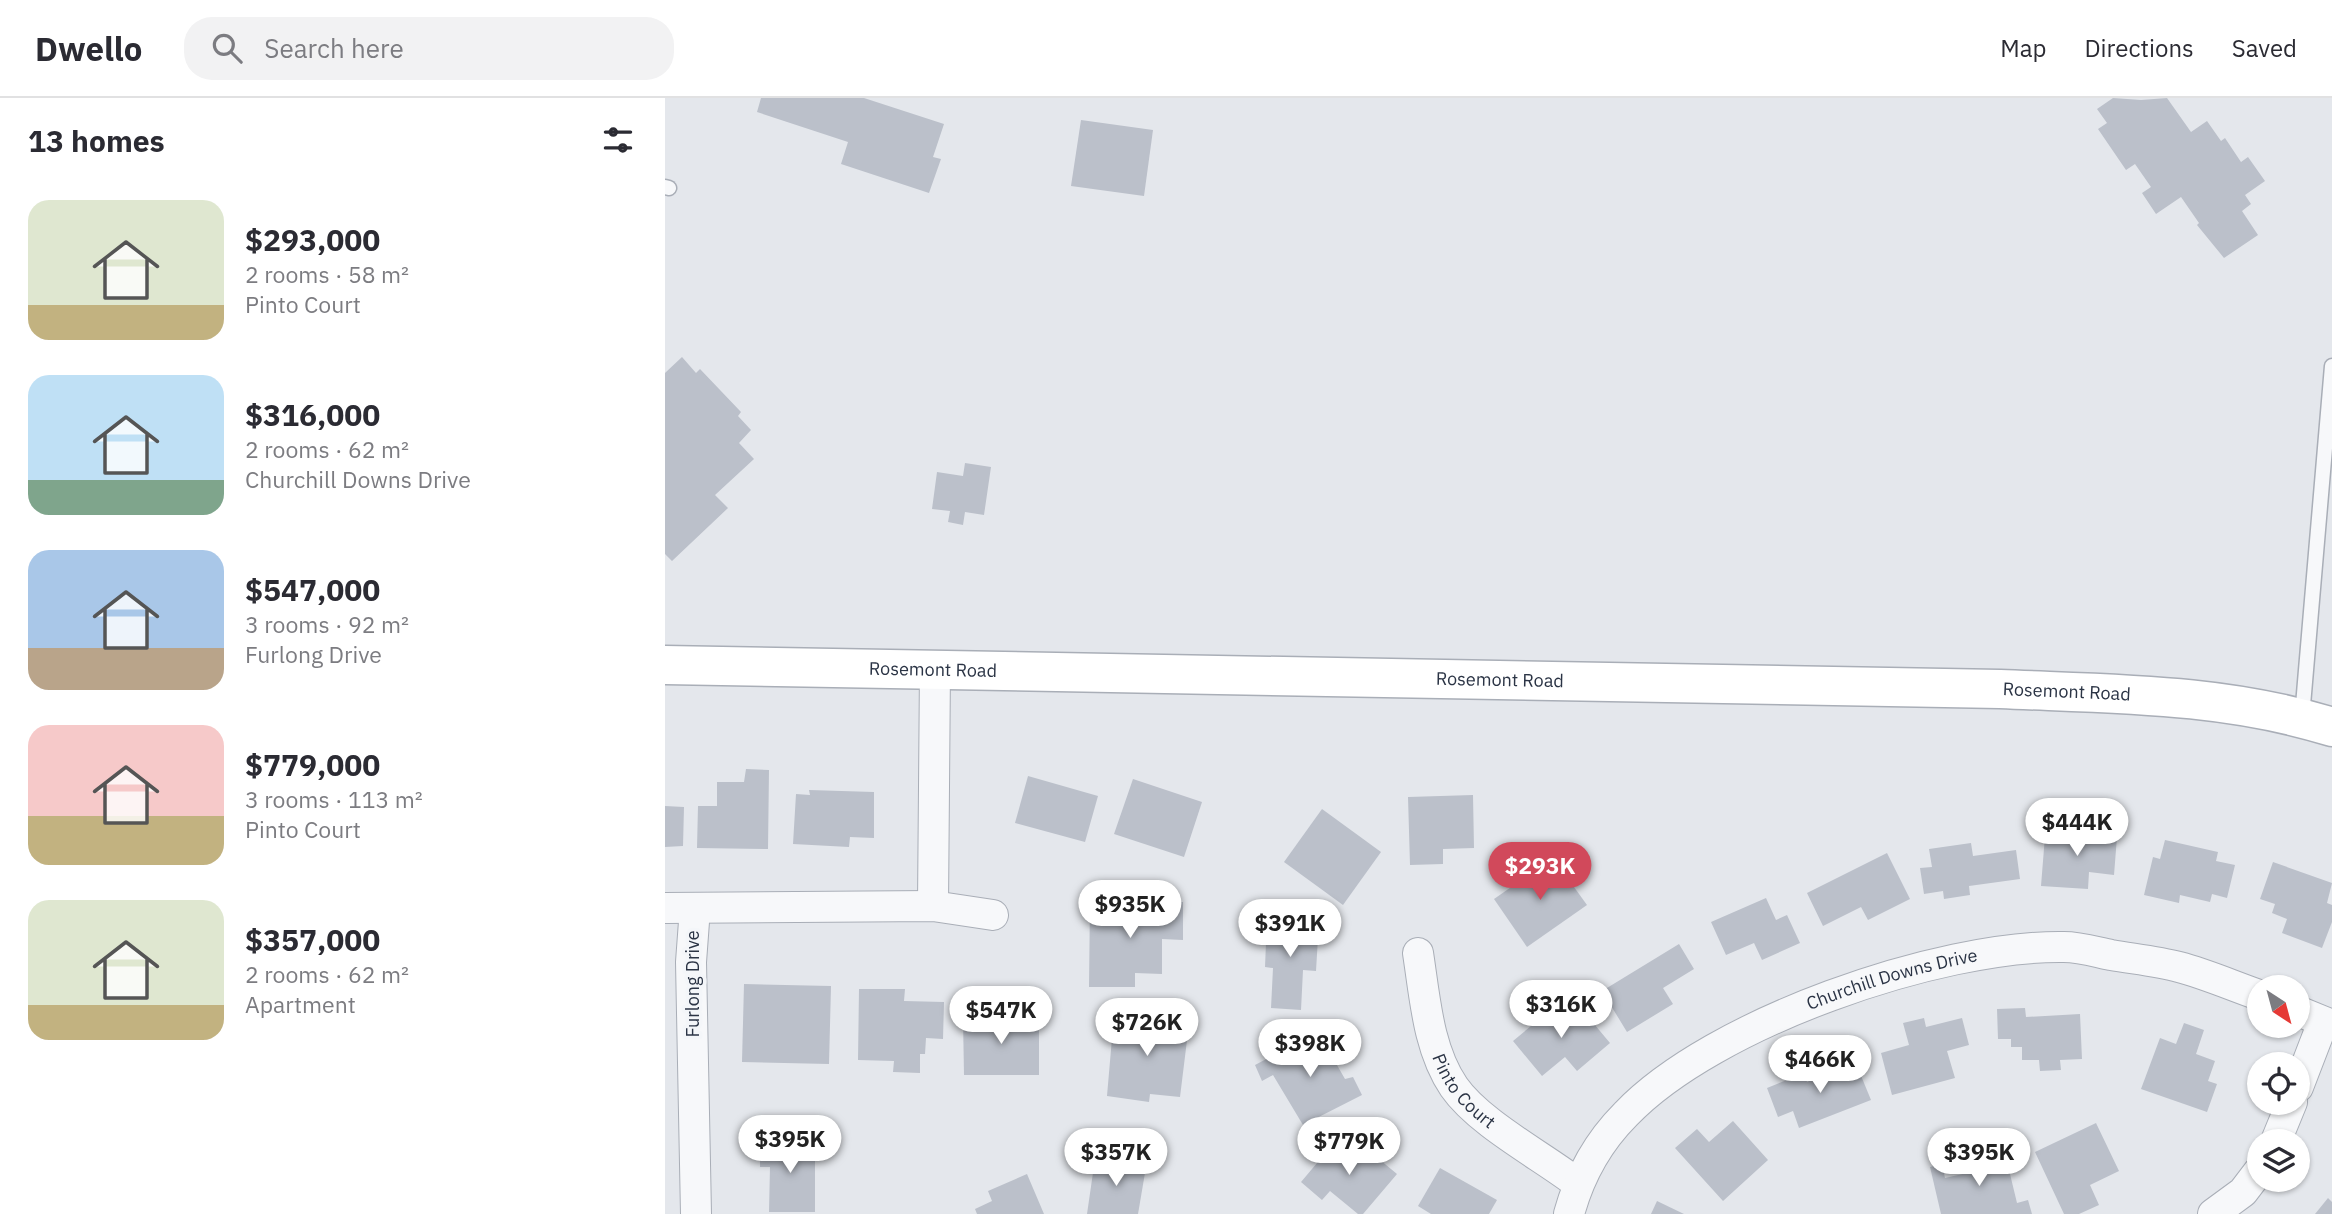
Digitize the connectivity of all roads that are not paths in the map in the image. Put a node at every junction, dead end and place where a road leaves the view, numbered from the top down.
1 (2332, 366) edge
2 (665, 664) edge
3 (935, 668) junction
4 (2317, 723) edge
5 (933, 906) junction
6 (665, 908) edge
7 (695, 908) junction
8 (993, 915) dead end
9 (1418, 953) dead end
10 (2247, 991) edge
11 (2317, 1019) edge
12 (2308, 1052) edge
13 (1577, 1184) junction
14 (2247, 1187) edge
15 (696, 1214) edge
16 (1569, 1214) edge
17 (2213, 1214) edge

1 - 4 lane
2 - 3 main road, Rosemont Road
3 - 4 main road, Rosemont Road
3 - 5 street
5 - 7 street, Furlong Drive
5 - 8 street, Furlong Drive
6 - 7 street
7 - 15 street, Furlong Drive
9 - 13 street, Pinto Court
10 - 13 street, Churchill Downs Drive
11 - 12 street
13 - 16 street, Churchill Downs Drive
14 - 17 street

